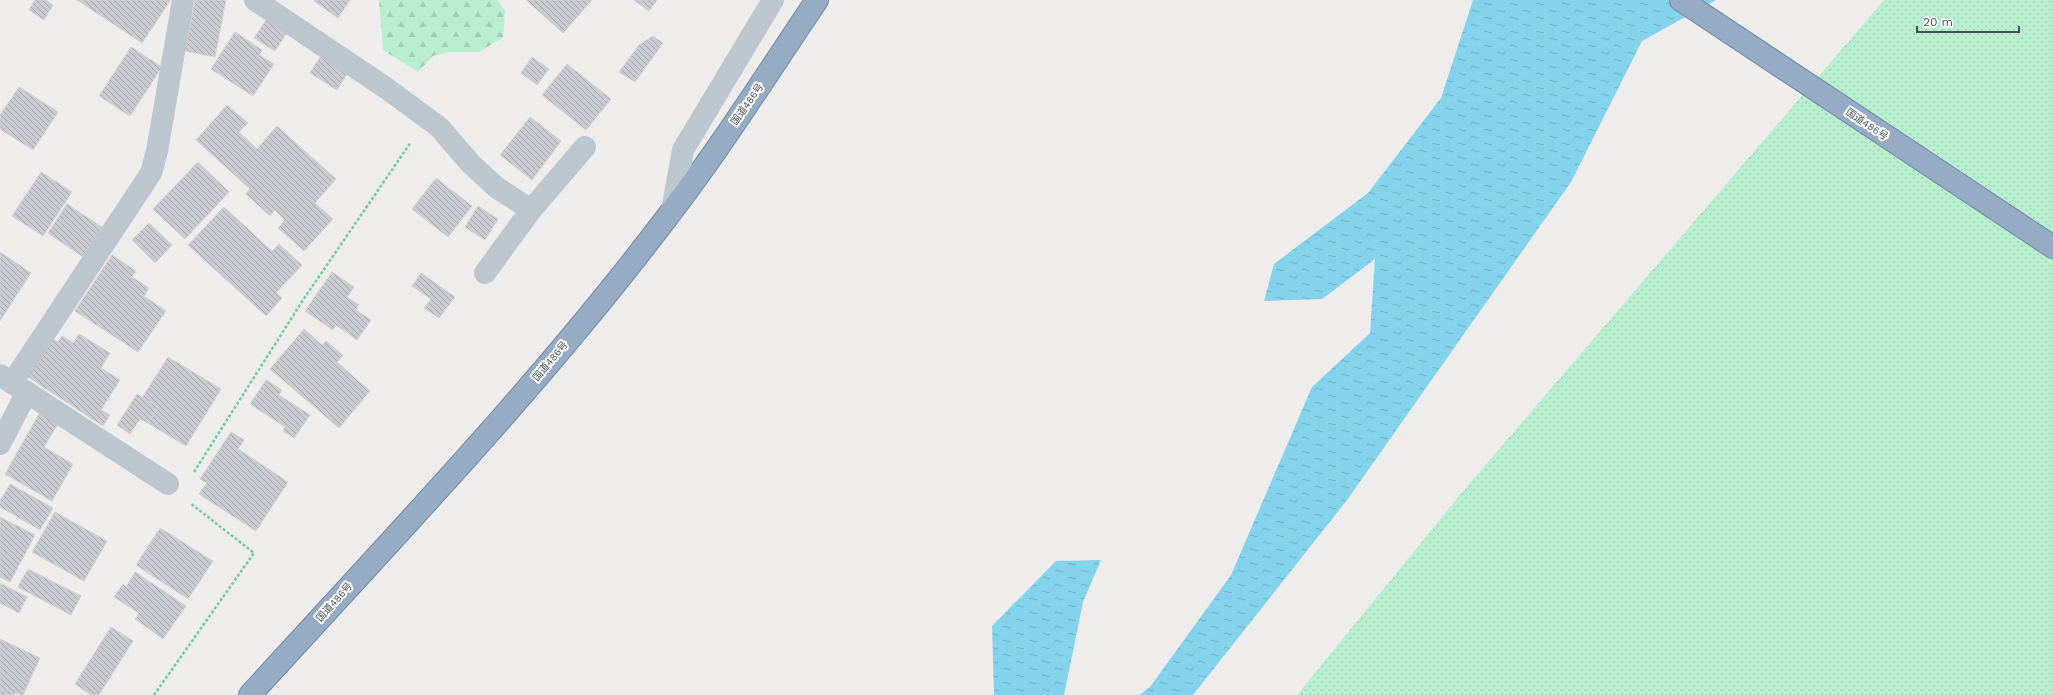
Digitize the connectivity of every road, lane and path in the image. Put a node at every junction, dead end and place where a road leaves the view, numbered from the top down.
1 (183, 0) edge
2 (256, 0) edge
3 (773, 0) edge
4 (817, 0) edge
5 (1681, 0) edge
6 (427, 118) junction
7 (584, 147) dead end
8 (531, 210) junction
9 (672, 211) junction
10 (2053, 247) edge
11 (484, 274) dead end
12 (13, 383) edge
13 (0, 444) edge
14 (174, 489) junction
15 (154, 695) edge
16 (250, 695) edge

1 - 12 street
2 - 6 street
3 - 9 street
4 - 9 highway, 国道486号
5 - 10 highway, 国道486号
6 - 8 street
6 - 14 path
7 - 8 street
8 - 11 street
9 - 16 highway, 国道486号
12 - 13 street
12 - 14 street
14 - 15 path

